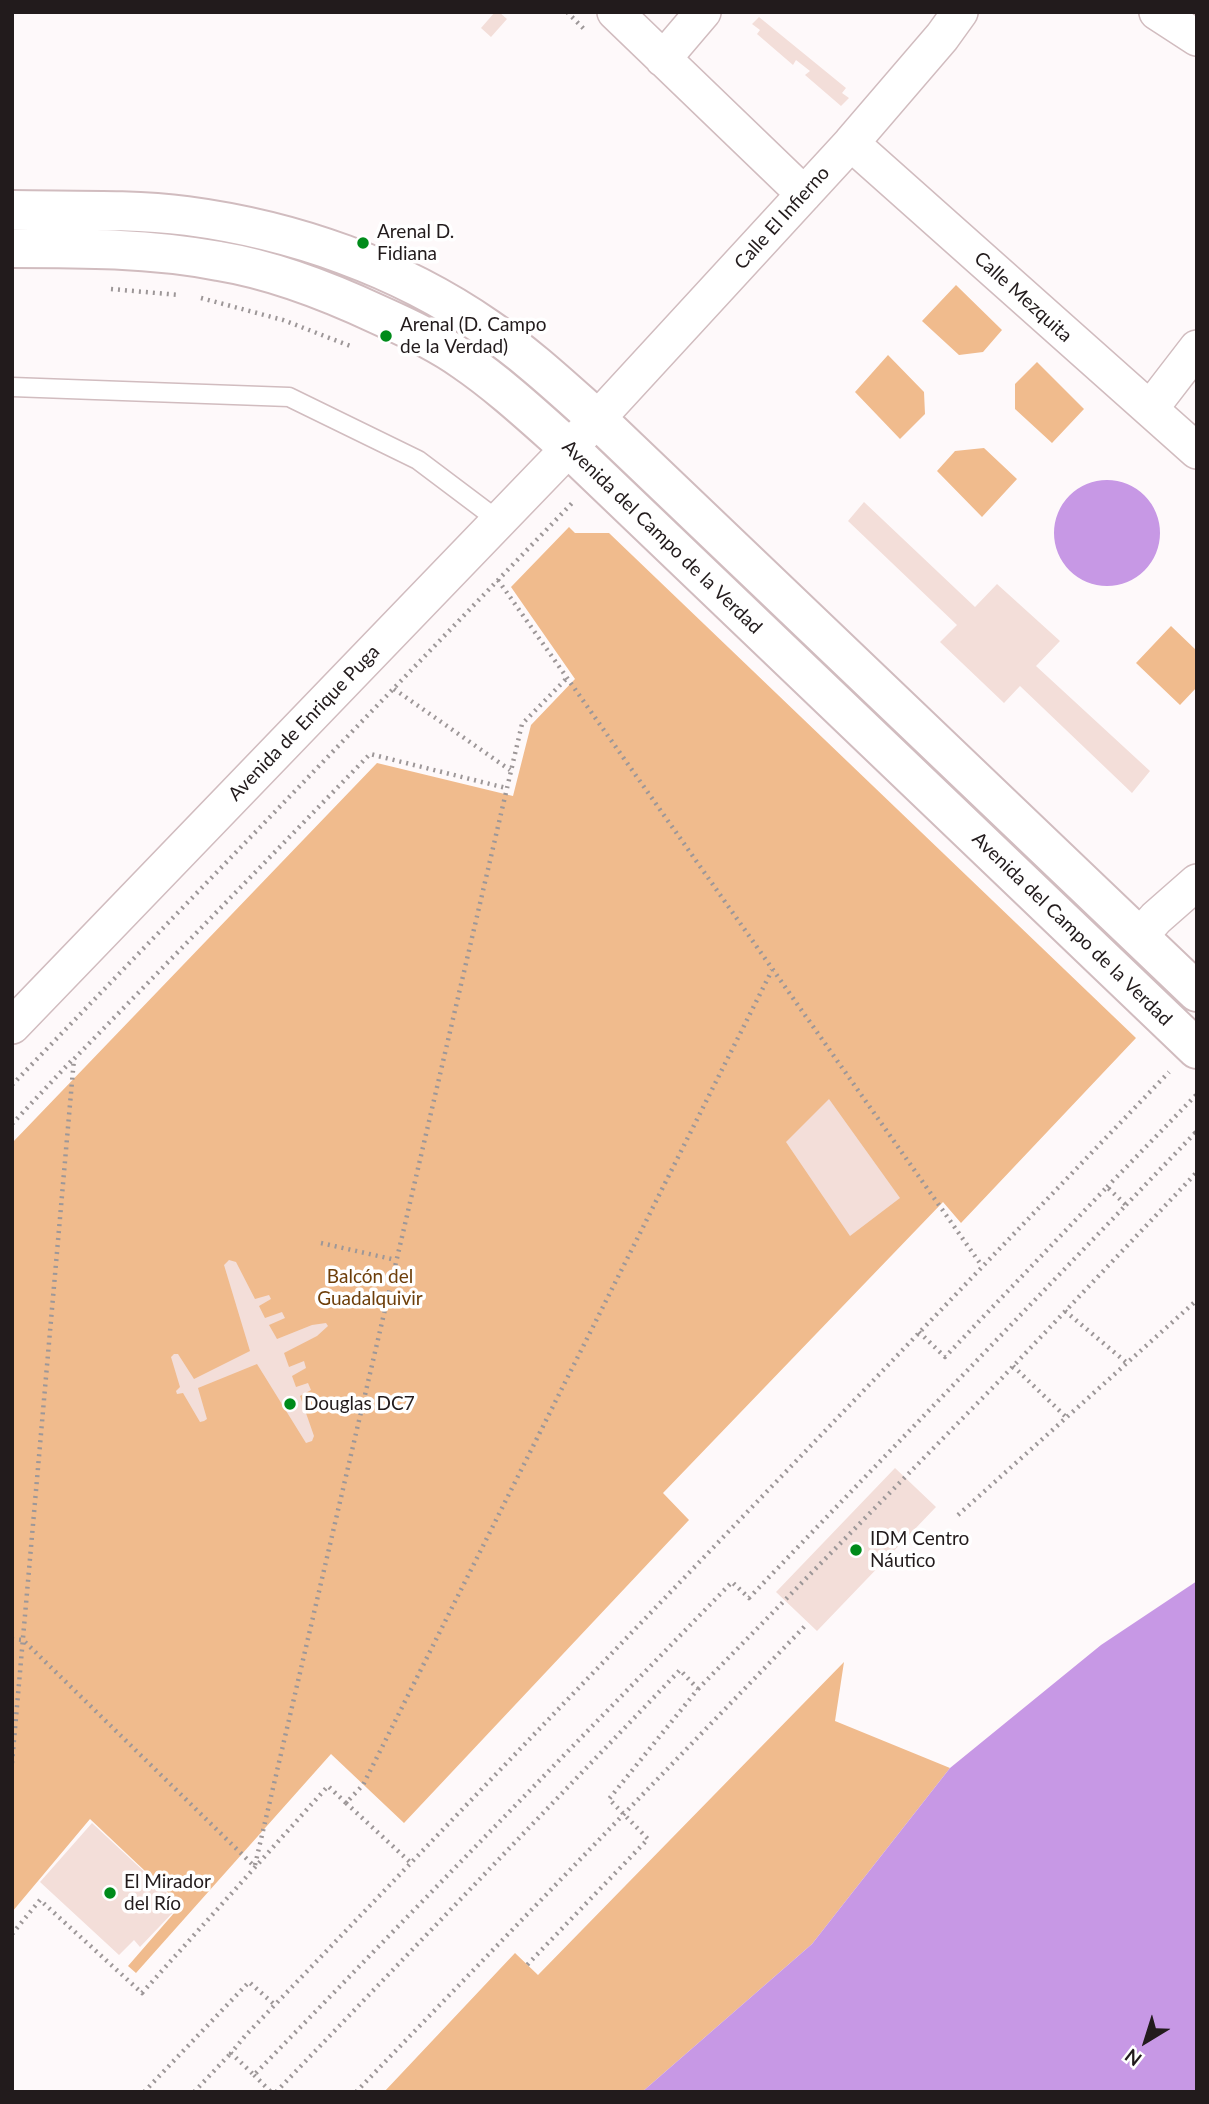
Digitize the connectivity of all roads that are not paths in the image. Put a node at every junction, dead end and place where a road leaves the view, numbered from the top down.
1 (615, 12) edge
2 (703, 12) edge
3 (960, 12) edge
4 (1157, 12) edge
5 (1197, 38) edge
6 (663, 58) junction
7 (851, 143) junction
8 (804, 194) junction
9 (12, 210) edge
10 (12, 248) edge
11 (1197, 348) edge
12 (12, 387) edge
13 (1150, 410) junction
14 (597, 419) junction
15 (1197, 451) edge
16 (558, 459) junction
17 (499, 521) junction
18 (1197, 882) edge
19 (1140, 936) junction
20 (1197, 992) edge
21 (12, 1027) edge
22 (1184, 1060) edge

1 - 6 street
2 - 6 street
3 - 7 street, Calle El Infierno
4 - 5 street
6 - 8 street
7 - 8 street, Calle El Infierno
7 - 13 street, Calle Mezquita
8 - 14 street, Calle El Infierno
9 - 14 main road, Avenida del Campo de la Verdad
10 - 16 main road, Avenida del Campo de la Verdad
11 - 13 street
12 - 17 lane
13 - 15 street, Calle Mezquita
14 - 16 street, Avenida de Enrique Puga
14 - 19 main road, Avenida del Campo de la Verdad
16 - 17 street, Avenida de Enrique Puga
16 - 22 main road, Avenida del Campo de la Verdad
17 - 21 street, Avenida de Enrique Puga
18 - 19 street
19 - 20 main road, Avenida del Campo de la Verdad

